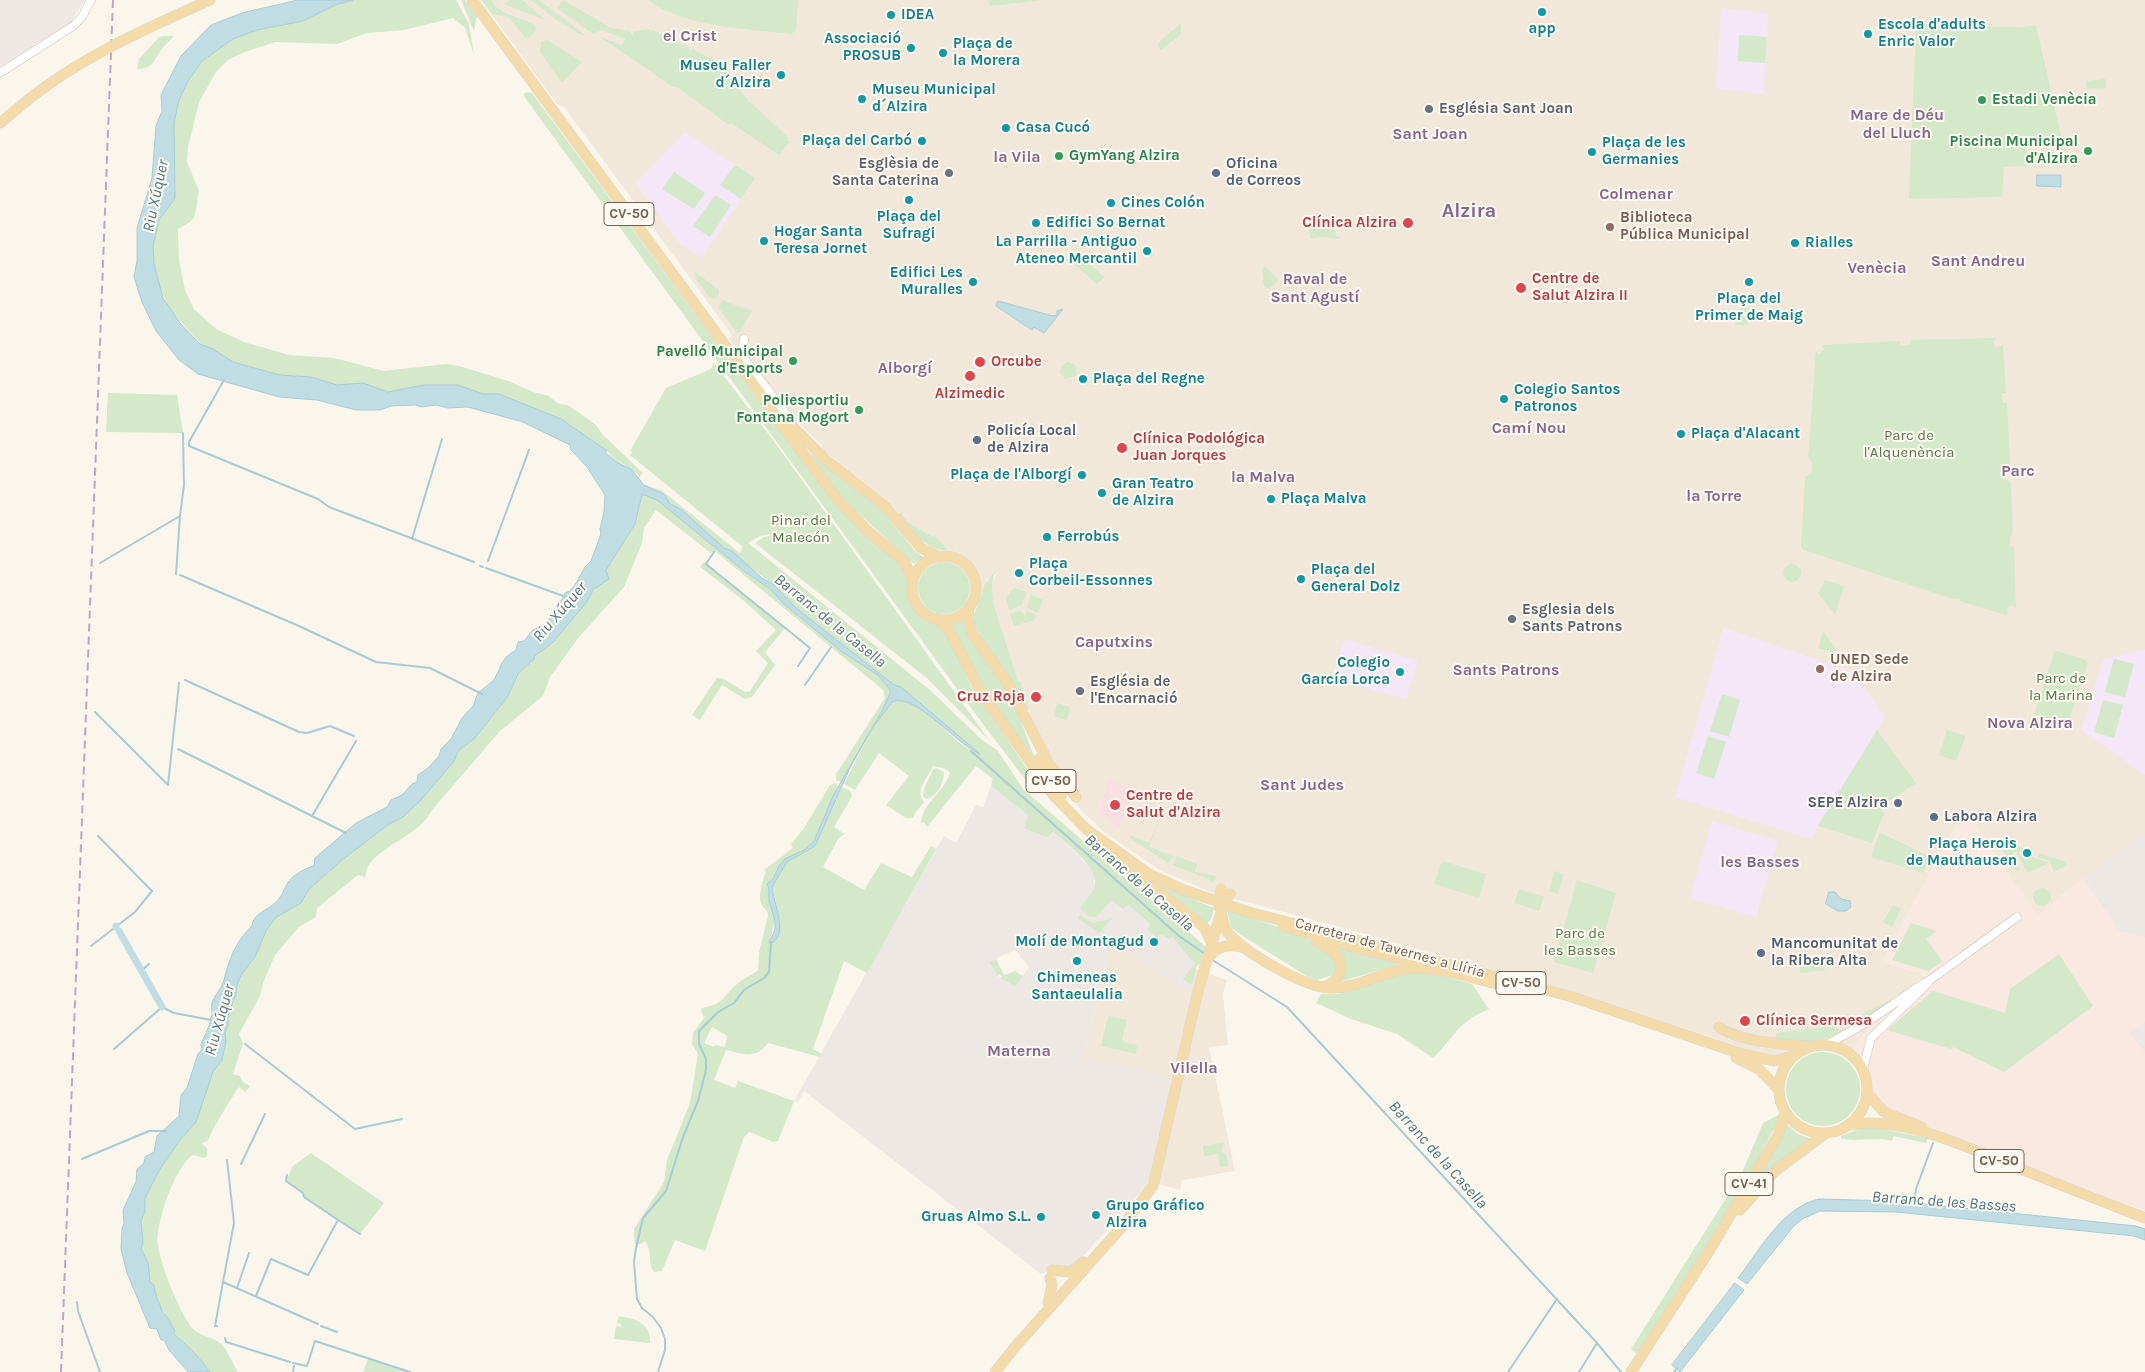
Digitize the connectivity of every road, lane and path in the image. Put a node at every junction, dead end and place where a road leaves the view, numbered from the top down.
1 (91, 0) edge
2 (210, 0) edge
3 (472, 0) edge
4 (0, 73) edge
5 (0, 123) edge
6 (744, 339) dead end
7 (763, 397) junction
8 (885, 506) junction
9 (939, 557) junction
10 (913, 581) junction
11 (969, 608) junction
12 (936, 618) junction
13 (1020, 707) junction
14 (1076, 797) dead end
15 (1086, 829) junction
16 (1102, 841) junction
17 (1245, 910) junction
18 (1221, 911) junction
19 (2017, 917) dead end
20 (1217, 925) junction
21 (1290, 928) junction
22 (1212, 950) junction
23 (1253, 952) junction
24 (1930, 980) junction
25 (1319, 987) junction
26 (1526, 990) junction
27 (1719, 1028) dead end
28 (1826, 1045) junction
29 (1811, 1046) junction
30 (1793, 1056) junction
31 (1863, 1069) junction
32 (1779, 1090) junction
33 (1868, 1094) junction
34 (1785, 1112) junction
35 (1849, 1125) junction
36 (1826, 1133) junction
37 (2145, 1211) edge
38 (1134, 1212) junction
39 (2145, 1218) edge
40 (1110, 1241) junction
41 (1708, 1253) junction
42 (1083, 1262) junction
43 (1051, 1274) junction
44 (1066, 1284) junction
45 (1048, 1303) junction
46 (1045, 1315) junction
47 (1015, 1347) junction
48 (1633, 1368) edge
49 (995, 1372) edge

1 - 4 street
2 - 5 main road, bridge
3 - 7 main road, CV-50
6 - 8 street
7 - 8 main road, CV-50
7 - 10 main road, CV-50
8 - 9 main road, CV-50
9 - 10 main road
9 - 11 main road, CV-50
10 - 12 main road, CV-50
11 - 12 main road
11 - 13 main road, CV-50
12 - 15 main road, CV-50
13 - 14 main road
13 - 16 main road, CV-50
15 - 16 main road, CV-50
15 - 22 main road
16 - 17 main road, Carretera de Tavernes a Llíria / CV-50, bridge
17 - 21 main road, Carretera de Tavernes a Llíria / CV-50
17 - 30 main road, Carretera de Tavernes a Llíria / CV-50
18 - 20 main road
18 - 20 main road
18 - 23 main road
19 - 24 street
20 - 22 main road
21 - 25 main road
21 - 26 main road, Carretera de Tavernes a Llíria / CV-50
22 - 23 main road
22 - 38 main road
23 - 25 main road
24 - 28 street
24 - 31 street
25 - 26 main road
26 - 32 main road, Carretera de Tavernes a Llíria / CV-50
27 - 29 main road
28 - 29 main road, CV-50
28 - 31 main road, CV-50
29 - 30 main road, CV-50
30 - 32 main road
31 - 33 main road
32 - 34 main road, CV-50
33 - 35 main road
33 - 37 main road, CV-50
34 - 36 main road
34 - 41 main road, CV-41
35 - 36 main road, CV-50
35 - 39 main road, CV-50
36 - 41 main road, CV-41
38 - 40 main road
38 - 42 main road
40 - 44 main road
40 - 46 main road
41 - 48 main road, CV-41
42 - 43 main road
42 - 44 main road
43 - 44 main road
43 - 45 main road
44 - 45 main road
44 - 46 main road
45 - 47 main road
46 - 47 main road
47 - 49 main road

